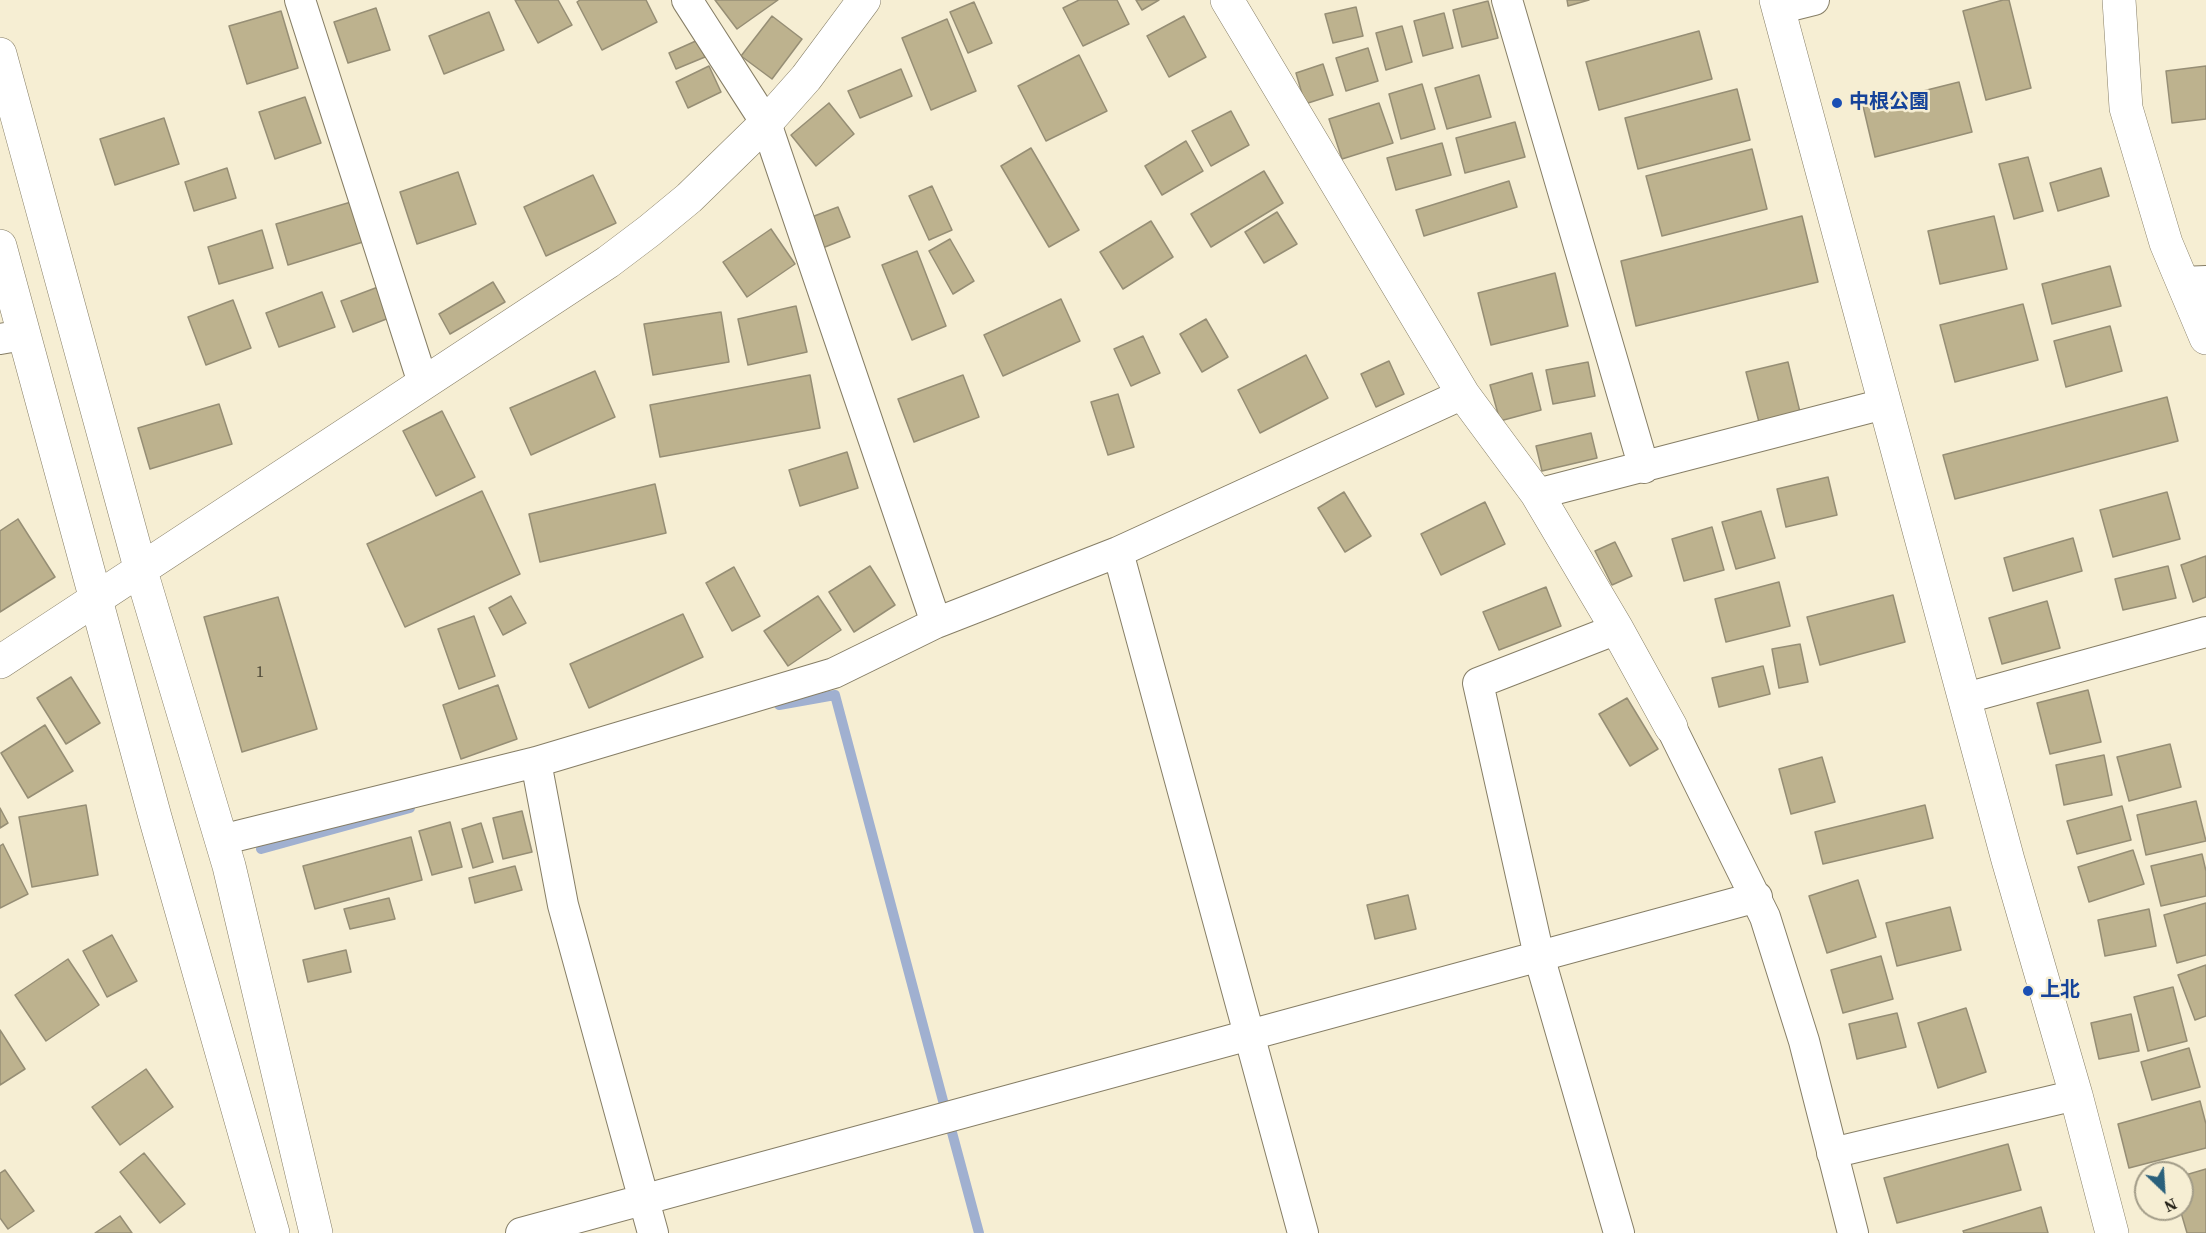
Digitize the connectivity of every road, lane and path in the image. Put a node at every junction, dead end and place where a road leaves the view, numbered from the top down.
1 (300, 0) edge
2 (687, 0) edge
3 (864, 0) edge
4 (1507, 0) edge
5 (1814, 0) edge
6 (2119, 0) edge
7 (1232, 1) edge
8 (1777, 4) edge
9 (0, 54) edge
10 (766, 123) junction
11 (0, 246) edge
12 (2194, 281) edge
13 (11, 337) edge
14 (2206, 338) edge
15 (423, 382) junction
16 (1463, 394) junction
17 (1884, 404) junction
18 (1644, 468) junction
19 (1537, 494) junction
20 (1118, 552) junction
21 (141, 571) junction
22 (98, 598) junction
23 (936, 623) junction
24 (1617, 629) junction
25 (2204, 643) edge
26 (0, 662) edge
27 (1966, 698) junction
28 (1671, 727) joint
29 (536, 762) junction
30 (221, 840) junction
31 (1758, 897) junction
32 (1539, 956) junction
33 (1250, 1035) junction
34 (2076, 1095) junction
35 (1832, 1153) junction
36 (645, 1199) junction
37 (273, 1233) edge
38 (316, 1233) edge
39 (521, 1233) edge
40 (653, 1233) edge
41 (1303, 1233) edge
42 (1619, 1233) edge
43 (1853, 1233) edge
44 (2112, 1233) edge

1 - 15 street
2 - 10 street
3 - 10 street
4 - 18 street
5 - 8 street
6 - 12 street
7 - 16 street
8 - 17 street
9 - 21 street
10 - 15 street
10 - 23 street
11 - 13 street
12 - 14 street
13 - 22 street
15 - 21 street
16 - 19 street
16 - 20 street
17 - 18 street
17 - 27 street
18 - 19 street
19 - 24 street
20 - 23 street
20 - 33 street
21 - 22 street
21 - 30 street
22 - 26 street
22 - 37 street
23 - 29 street
24 - 28 street
24 - 32 street
25 - 27 street
27 - 34 street
28 - 31 street
29 - 30 street
29 - 36 street
30 - 38 street
31 - 32 street
31 - 35 street
32 - 33 street
32 - 42 street
33 - 36 street
33 - 41 street
34 - 35 street
34 - 44 street
35 - 43 street
36 - 39 street
36 - 40 street

